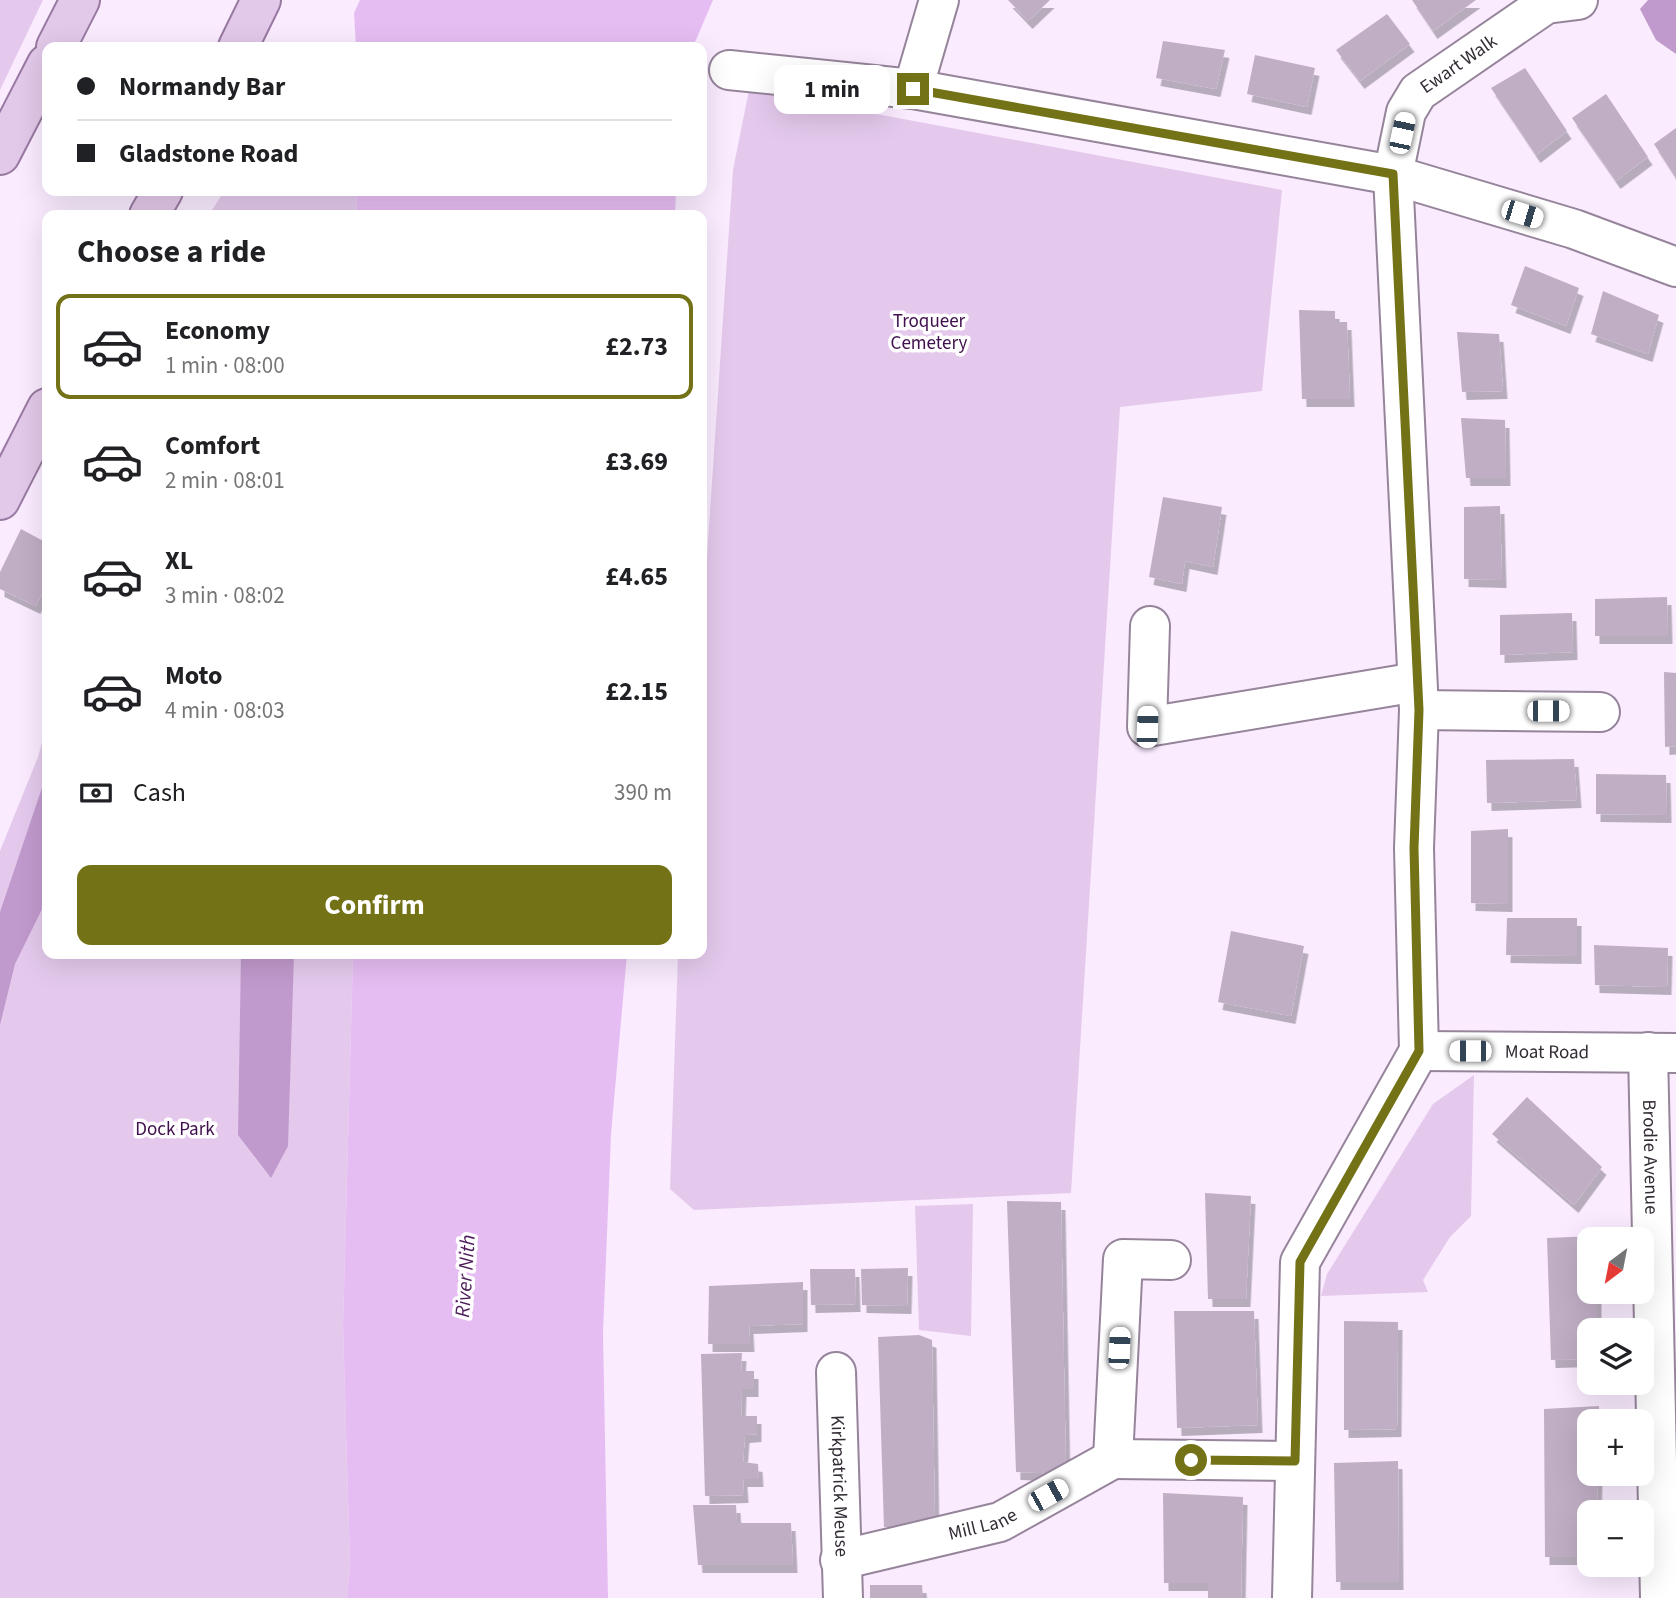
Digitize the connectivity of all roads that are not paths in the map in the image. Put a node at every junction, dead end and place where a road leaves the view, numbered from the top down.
1 (80, 0) edge
2 (261, 0) edge
3 (939, 0) edge
4 (1578, 0) edge
5 (59, 42) edge
6 (240, 42) edge
7 (729, 70) dead end
8 (42, 74) edge
9 (913, 89) junction
10 (0, 155) edge
11 (1393, 174) junction
12 (1676, 267) edge
13 (42, 418) edge
14 (0, 500) edge
15 (1150, 626) dead end
16 (1418, 696) junction
17 (1600, 712) dead end
18 (1419, 1051) junction
19 (1662, 1052) edge
20 (1171, 1260) dead end
21 (836, 1372) dead end
22 (1113, 1459) junction
23 (1295, 1461) junction
24 (840, 1560) junction
25 (843, 1598) edge
26 (1292, 1598) edge
27 (1660, 1598) edge

1 - 5 main road
2 - 6 main road
3 - 9 street
4 - 11 street, Ewart Walk
7 - 9 street
8 - 10 main road
9 - 11 street
11 - 12 street
11 - 16 street, Ewart Walk
13 - 14 main road
15 - 16 street
16 - 17 street
16 - 18 street, Ewart Walk
18 - 19 street, Moat Road
18 - 23 street
19 - 27 street, Brodie Avenue
20 - 22 street
21 - 24 street, Kirkpatrick Meuse
22 - 23 street
22 - 24 street, Mill Lane
23 - 26 street
24 - 25 street, Kirkpatrick Meuse

